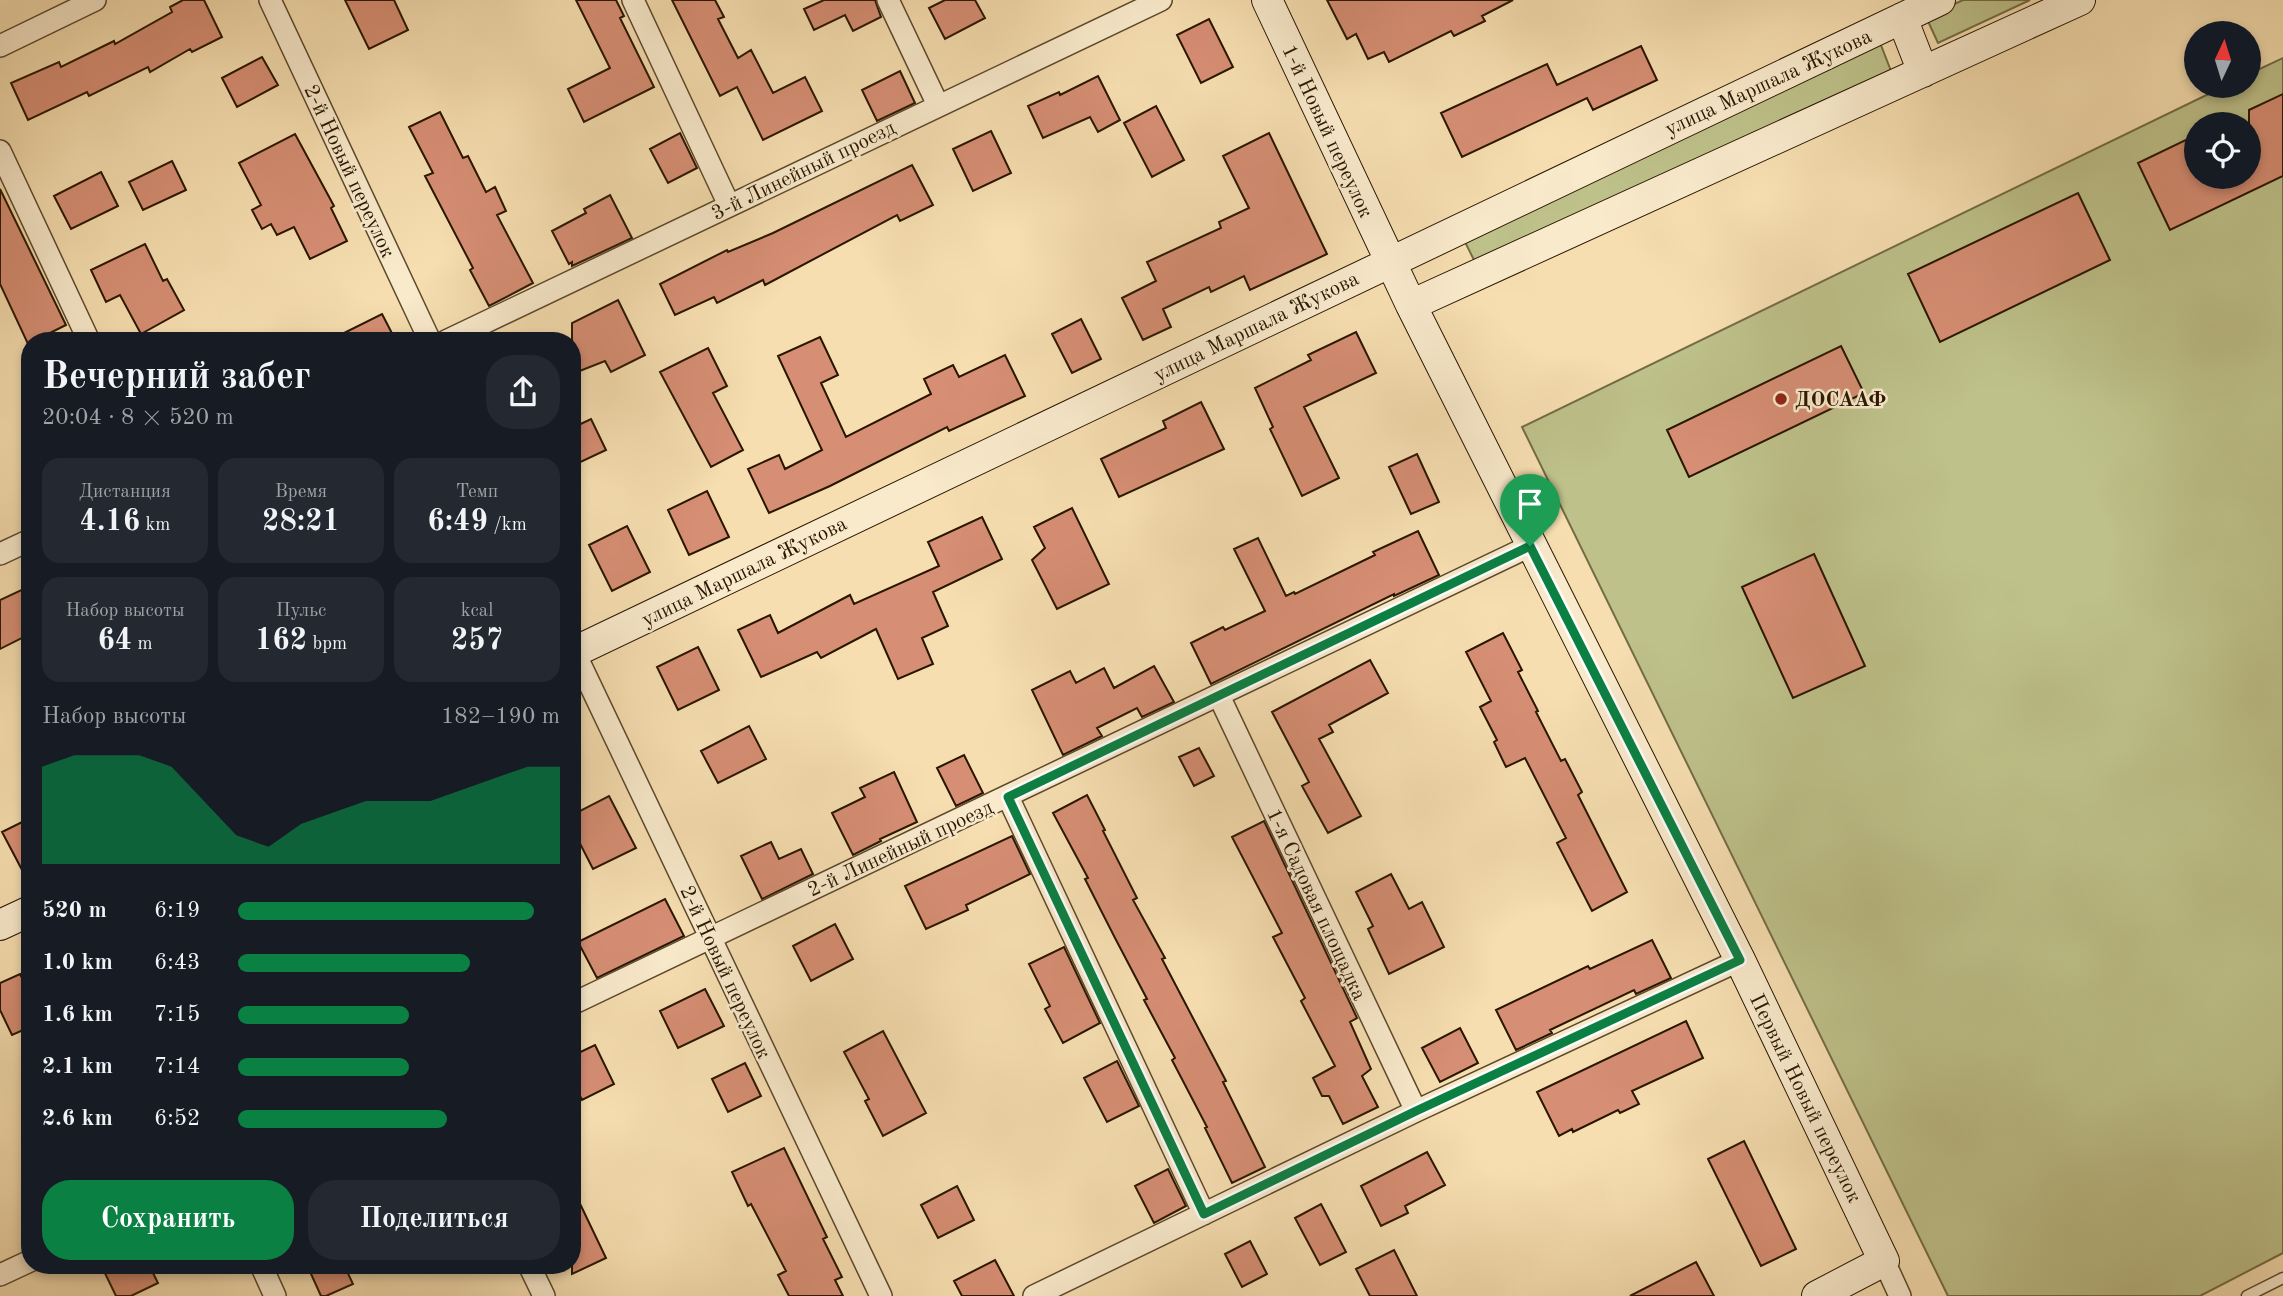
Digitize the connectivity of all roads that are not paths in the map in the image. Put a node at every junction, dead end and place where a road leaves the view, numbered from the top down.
1 (95, 0) edge
2 (270, 0) edge
3 (633, 0) edge
4 (888, 0) edge
5 (1161, 0) edge
6 (1267, 0) edge
7 (1940, 0) edge
8 (2080, 0) edge
9 (1902, 18) junction
10 (0, 46) edge
11 (1923, 72) junction
12 (938, 105) junction
13 (0, 150) edge
14 (729, 205) junction
15 (1390, 262) junction
16 (1411, 306) junction
17 (85, 332) edge
18 (426, 332) edge
19 (465, 332) edge
20 (21, 544) edge
21 (1530, 546) junction
22 (0, 554) edge
23 (581, 647) edge
24 (581, 668) edge
25 (1219, 696) junction
26 (1008, 797) junction
27 (21, 915) edge
28 (0, 925) edge
29 (710, 938) junction
30 (1740, 960) junction
31 (581, 1000) edge
32 (1416, 1111) junction
33 (1204, 1214) junction
34 (1884, 1261) junction
35 (21, 1265) edge
36 (265, 1274) edge
37 (533, 1274) edge
38 (0, 1275) edge
39 (2283, 1278) edge
40 (275, 1296) edge
41 (544, 1296) edge
42 (881, 1296) edge
43 (1034, 1296) edge
44 (1817, 1296) edge
45 (1900, 1296) edge
46 (2248, 1296) edge

1 - 10 street
2 - 18 street, 2-й Новый переулок
3 - 14 street
4 - 12 street
5 - 12 street, 3-й Линейный проезд
6 - 15 main road, 1-й Новый переулок
7 - 9 main road, улица Маршала Жукова
8 - 11 main road
9 - 11 main road
9 - 15 main road, улица Маршала Жукова
11 - 16 main road
12 - 14 street, 3-й Линейный проезд
13 - 17 street
14 - 19 street, 3-й Линейный проезд
15 - 16 main road, Первый Новый переулок
15 - 23 main road, улица Маршала Жукова
16 - 21 main road, Первый Новый переулок
20 - 22 street
21 - 25 street, 2-й Линейный проезд
21 - 30 main road, Первый Новый переулок
24 - 29 street, 2-й Новый переулок
25 - 26 street, 2-й Линейный проезд
25 - 32 street, 1-я Садовая площадка
26 - 29 street, 2-й Линейный проезд
26 - 33 street
27 - 28 main road
29 - 31 street, 2-й Линейный проезд
29 - 42 street, 2-й Новый переулок
30 - 32 street
30 - 34 main road, Первый Новый переулок
32 - 33 street
33 - 43 street
34 - 44 main road
34 - 45 street, Первый Новый переулок
35 - 38 street
36 - 40 street
37 - 41 street
39 - 46 lane

